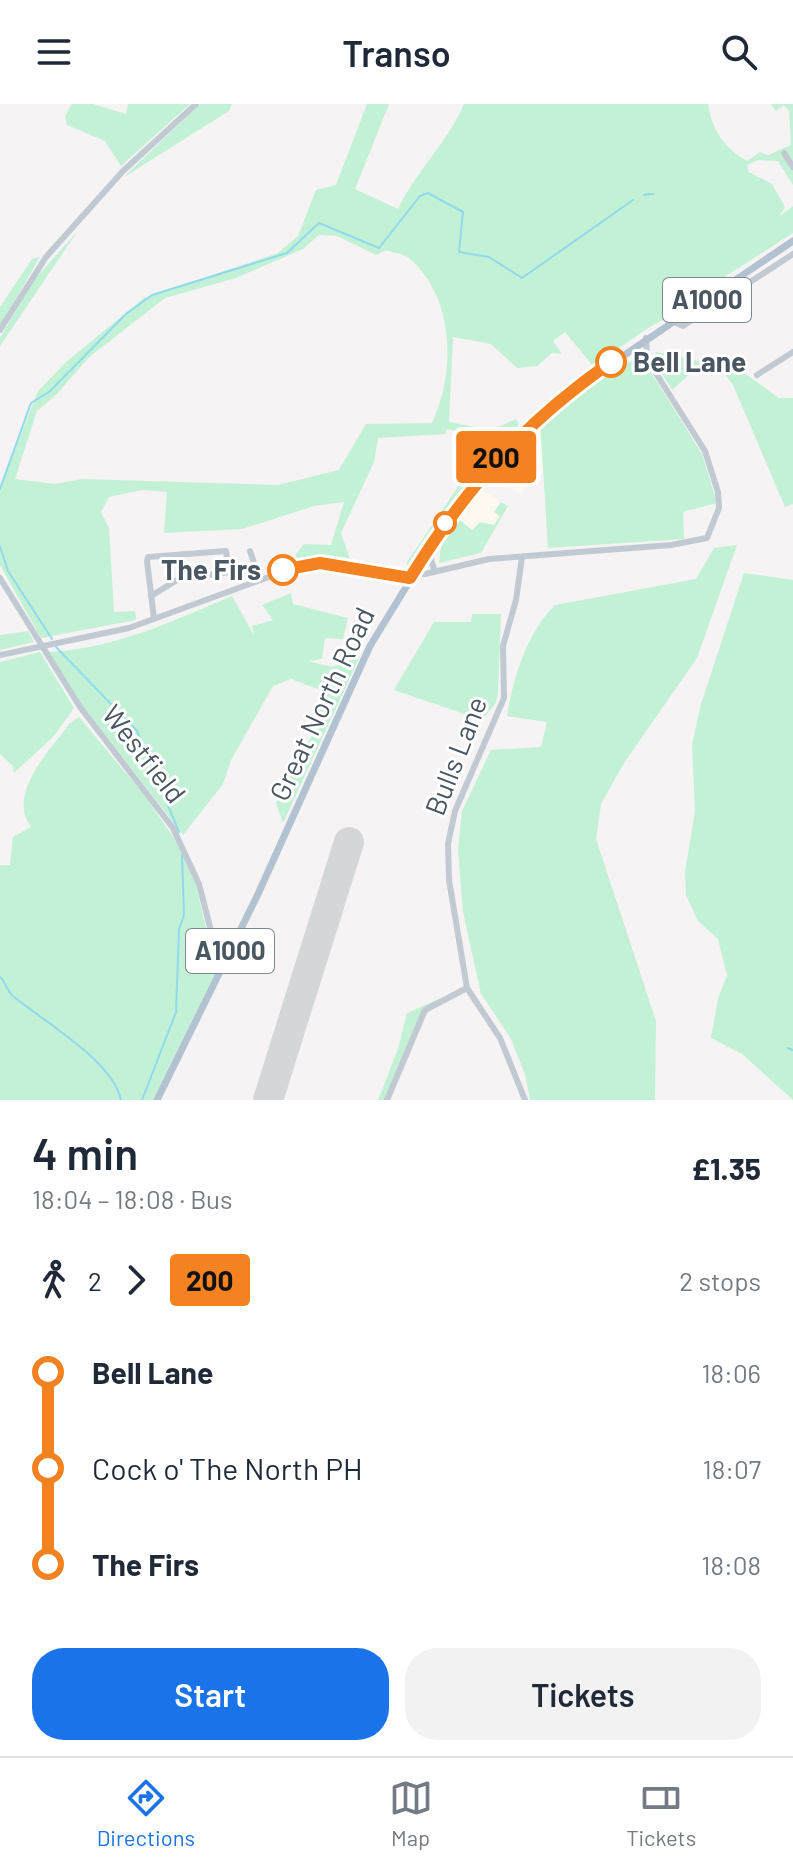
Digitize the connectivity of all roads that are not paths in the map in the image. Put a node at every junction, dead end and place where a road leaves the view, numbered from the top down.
1 (196, 104) edge
2 (784, 153) dead end
3 (793, 167) edge
4 (793, 241) edge
5 (793, 254) edge
6 (672, 321) junction
7 (0, 330) edge
8 (646, 338) junction
9 (628, 350) junction
10 (647, 351) junction
11 (793, 352) edge
12 (757, 375) dead end
13 (434, 540) junction
14 (250, 551) dead end
15 (522, 557) junction
16 (435, 572) junction
17 (412, 575) junction
18 (0, 578) edge
19 (259, 578) junction
20 (151, 596) junction
21 (154, 619) junction
22 (40, 645) junction
23 (0, 655) edge
24 (221, 970) junction
25 (467, 988) junction
26 (157, 1100) edge
27 (387, 1100) edge
28 (525, 1100) edge

1 - 7 street
2 - 3 street
4 - 6 main road, Great North Road / A1000
5 - 6 street
6 - 8 main road, Great North Road / A1000
8 - 9 main road, Great North Road / A1000
8 - 10 street
9 - 10 street
9 - 13 main road, Great North Road / A1000
10 - 15 street
11 - 12 street
13 - 16 street
13 - 17 main road, Great North Road / A1000
14 - 19 street
15 - 16 street
15 - 25 street, Bulls Lane
16 - 17 street
17 - 19 street
17 - 24 main road, Great North Road / A1000
18 - 22 street, Westfield
19 - 21 street
20 - 20 street
20 - 21 street
21 - 22 street
22 - 23 street
22 - 24 street, Westfield
24 - 26 main road, Great North Road / A1000
25 - 27 street
25 - 28 street, Bulls Lane

